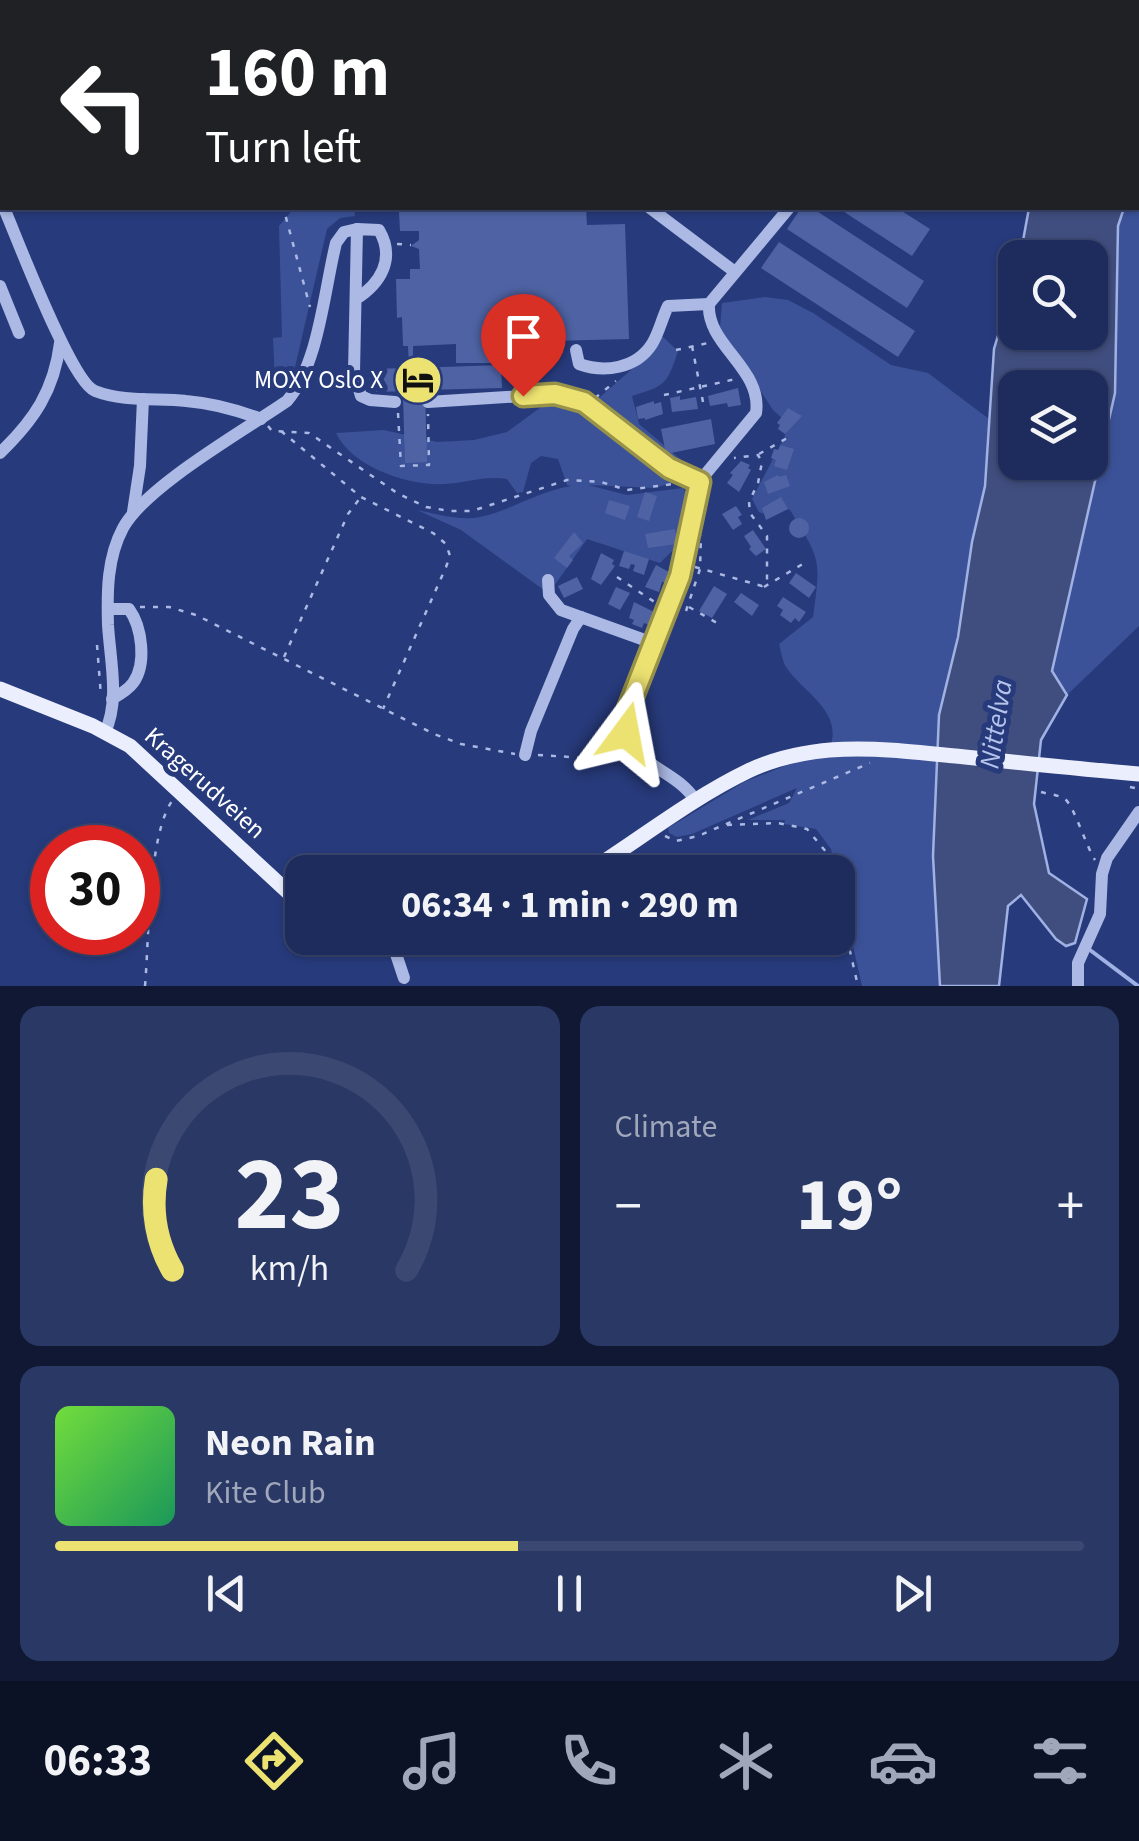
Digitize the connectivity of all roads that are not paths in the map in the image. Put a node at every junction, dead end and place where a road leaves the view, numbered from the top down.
1 (5, 210) edge
2 (653, 210) edge
3 (781, 210) edge
4 (356, 229) junction
5 (736, 272) junction
6 (0, 286) edge
7 (356, 300) junction
8 (709, 304) junction
9 (19, 333) dead end
10 (60, 341) junction
11 (576, 350) dead end
12 (143, 399) junction
13 (395, 402) road end
14 (428, 402) road end
15 (261, 419) junction
16 (0, 453) edge
17 (140, 466) junction
18 (699, 485) junction
19 (160, 487) junction
20 (133, 512) junction
21 (548, 580) dead end
22 (108, 608) junction
23 (581, 616) junction
24 (653, 643) junction
25 (2, 692) edge
26 (112, 699) junction
27 (105, 732) junction
28 (525, 755) road end
29 (1139, 774) edge
30 (696, 801) junction
31 (1139, 812) edge
32 (614, 855) edge
33 (285, 889) edge
34 (396, 955) edge
35 (404, 978) dead end
36 (1078, 986) edge

1 - 10 street
2 - 5 street
3 - 5 street
4 - 7 street
4 - 7 street
4 - 15 street
5 - 8 street
6 - 9 street
7 - 13 street
8 - 11 street
8 - 18 street
10 - 12 street
10 - 16 street
12 - 15 street
12 - 17 street
14 - 18 street
15 - 19 street
17 - 19 street
17 - 20 street
18 - 24 street
19 - 20 street
20 - 22 street
21 - 23 street
22 - 26 street
22 - 26 street
23 - 24 street
23 - 28 street
24 - 30 street
25 - 27 main road, Kragerudveien
26 - 27 street
27 - 33 main road, Kragerudveien
29 - 30 main road
30 - 32 main road
31 - 36 street
34 - 35 street

